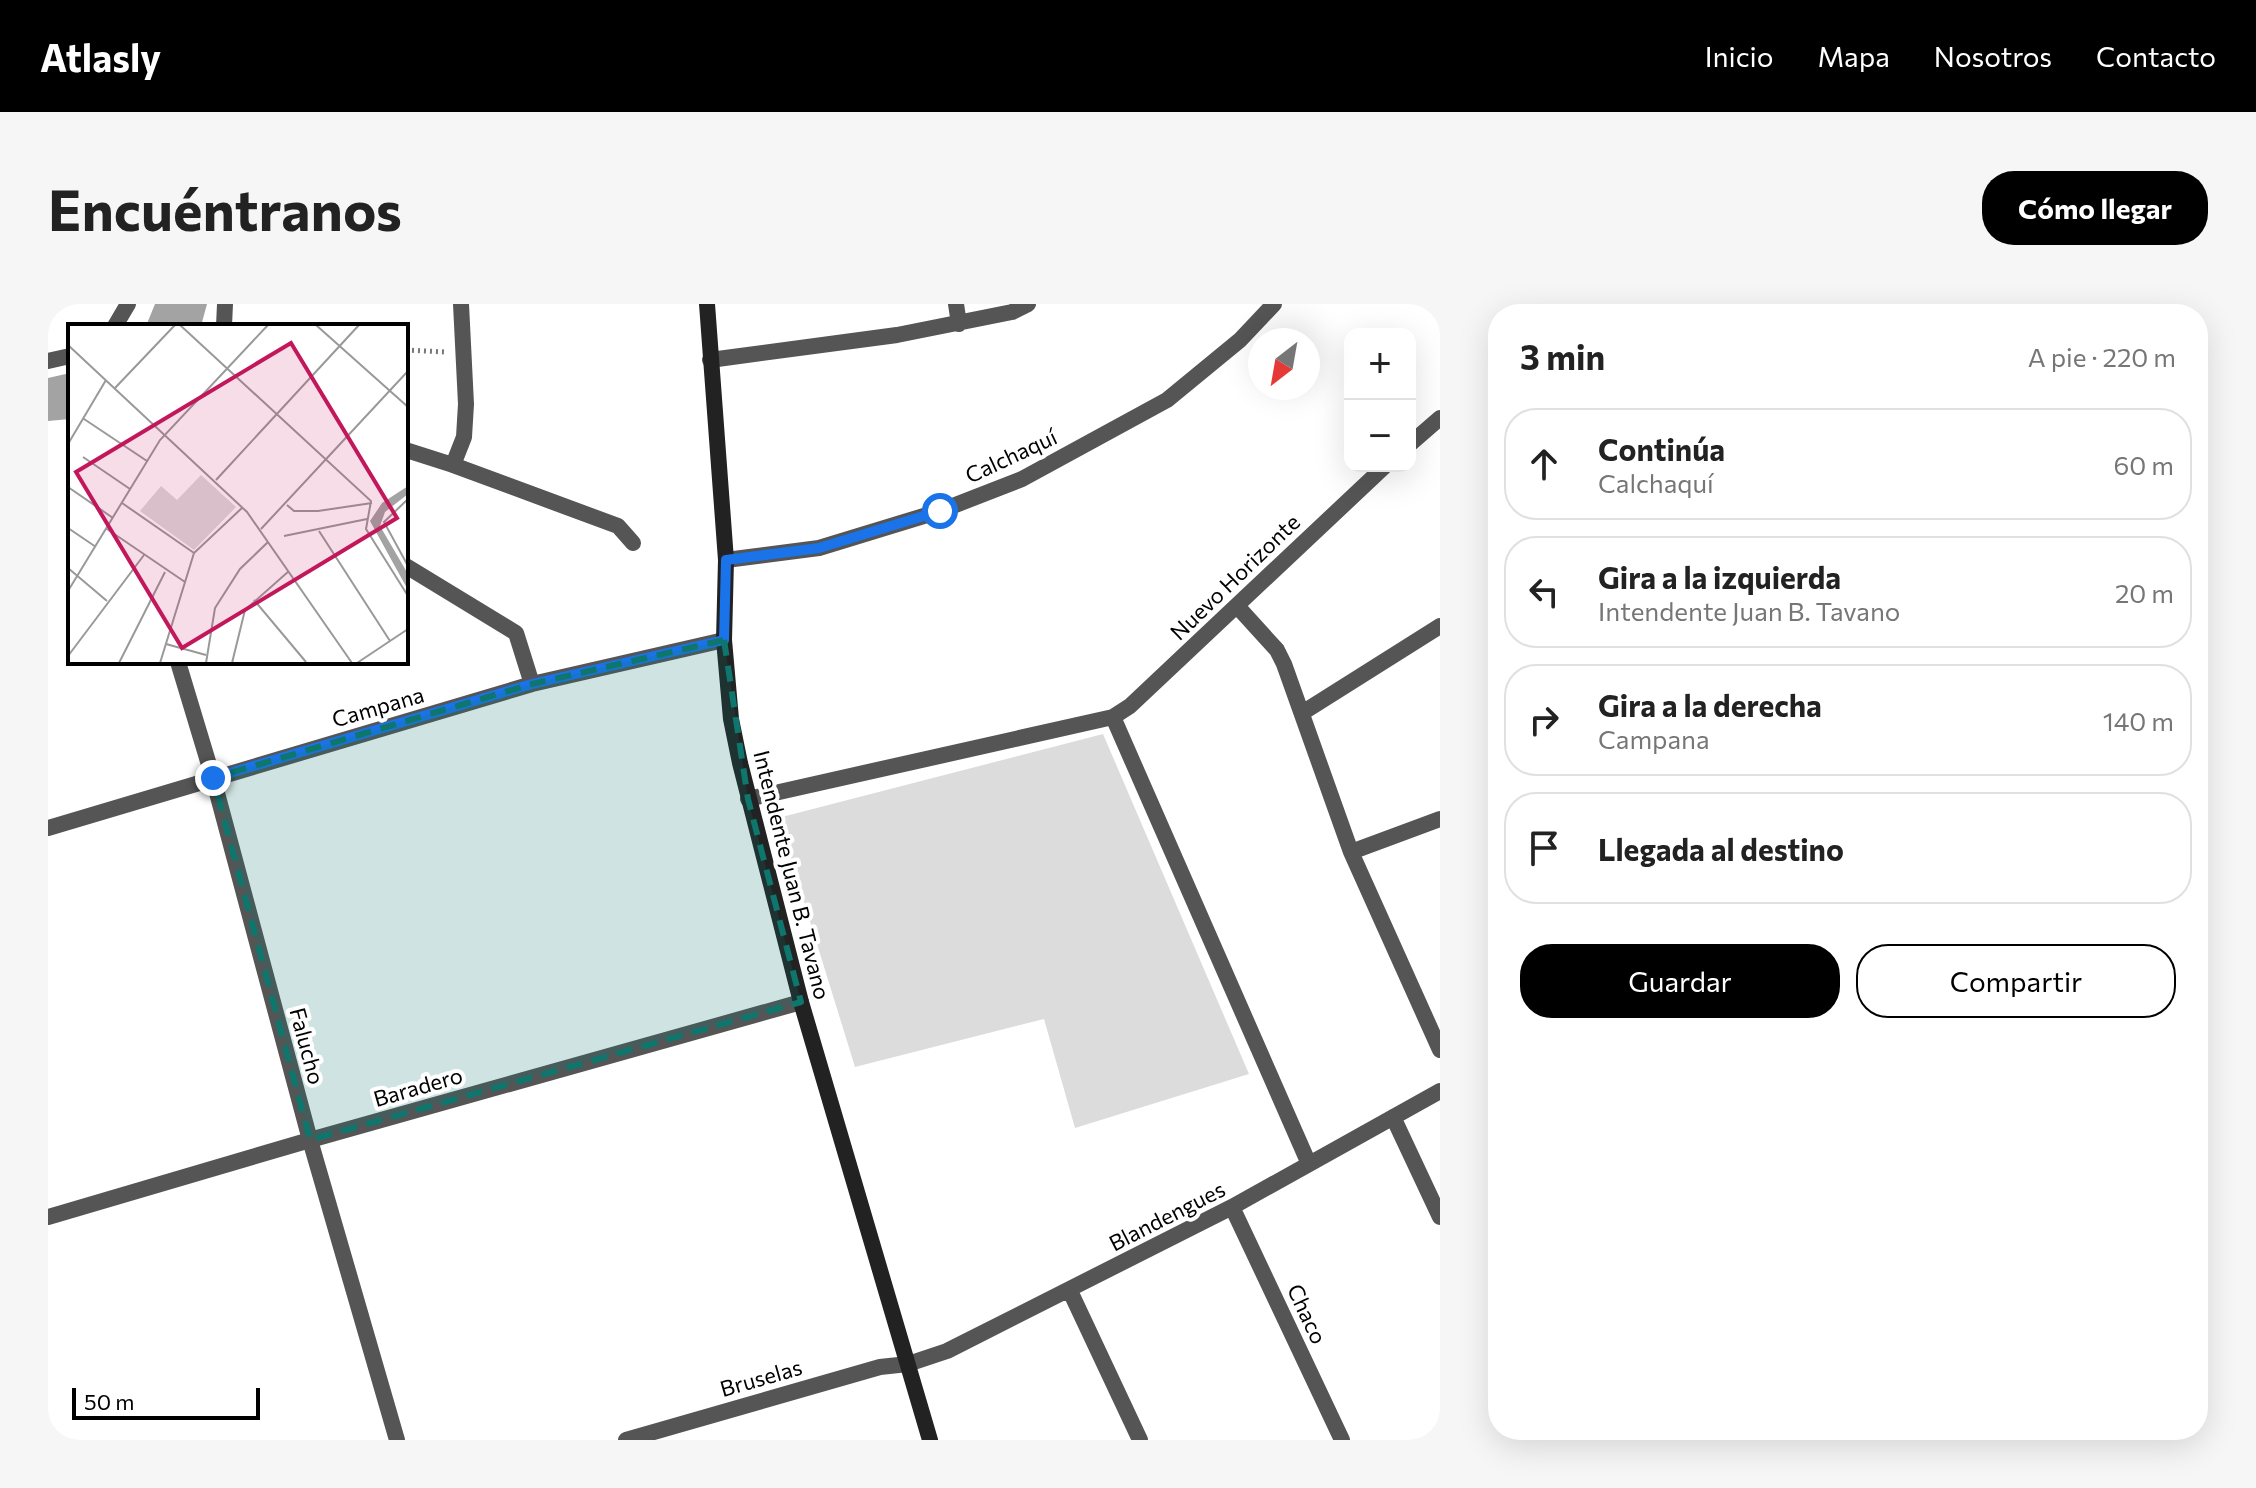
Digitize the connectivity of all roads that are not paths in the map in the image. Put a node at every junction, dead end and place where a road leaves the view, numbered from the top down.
1 (128, 304) edge
2 (225, 304) edge
3 (461, 304) edge
4 (707, 304) edge
5 (956, 304) edge
6 (1028, 304) edge
7 (1274, 304) edge
8 (116, 324) edge
9 (224, 324) edge
10 (959, 324) junction
11 (68, 356) edge
12 (710, 360) junction
13 (48, 361) edge
14 (1440, 418) edge
15 (1416, 439) edge
16 (408, 451) edge
17 (453, 465) junction
18 (1379, 472) edge
19 (633, 543) dead end
20 (726, 560) junction
21 (408, 567) edge
22 (1237, 606) junction
23 (1440, 626) edge
24 (724, 640) junction
25 (179, 664) edge
26 (532, 684) junction
27 (1302, 713) junction
28 (1113, 717) junction
29 (213, 778) junction
30 (748, 799) junction
31 (1440, 819) edge
32 (48, 828) edge
33 (1351, 852) junction
34 (801, 1002) junction
35 (1440, 1050) edge
36 (1440, 1091) edge
37 (1393, 1117) junction
38 (310, 1140) junction
39 (1309, 1164) junction
40 (1232, 1207) junction
41 (48, 1217) edge
42 (1440, 1217) edge
43 (1070, 1291) junction
44 (908, 1364) junction
45 (397, 1440) edge
46 (626, 1440) edge
47 (930, 1440) edge
48 (1140, 1440) edge
49 (1342, 1440) edge

1 - 8 street
2 - 9 street
3 - 17 street
4 - 12 street, Intendente Juan B. Tavano
5 - 10 street
6 - 10 street
7 - 20 street, Calchaquí
10 - 12 street
11 - 13 street
12 - 20 street, Intendente Juan B. Tavano
14 - 15 street
16 - 17 street
17 - 19 street
18 - 22 street, Nuevo Horizonte
20 - 24 street, Intendente Juan B. Tavano
21 - 26 street
22 - 27 street
22 - 28 street, Nuevo Horizonte
23 - 27 street
24 - 26 street, Campana
24 - 30 street, Intendente Juan B. Tavano
25 - 29 street, Falucho
26 - 29 street, Campana
27 - 33 street
28 - 30 street
28 - 39 street
29 - 32 street, Campana
29 - 38 street, Falucho
30 - 34 street, Intendente Juan B. Tavano
31 - 33 street
33 - 35 street
34 - 38 street, Baradero
34 - 44 street, Intendente Juan B. Tavano
36 - 37 street, Blandengues
37 - 39 street, Blandengues
37 - 42 street
38 - 41 street, Baradero
38 - 45 street, Falucho
39 - 40 street, Blandengues
40 - 43 street, Blandengues
40 - 49 street, Chaco
43 - 44 street, Blandengues
43 - 48 street
44 - 46 street, Bruselas
44 - 47 street, Intendente Juan B. Tavano

